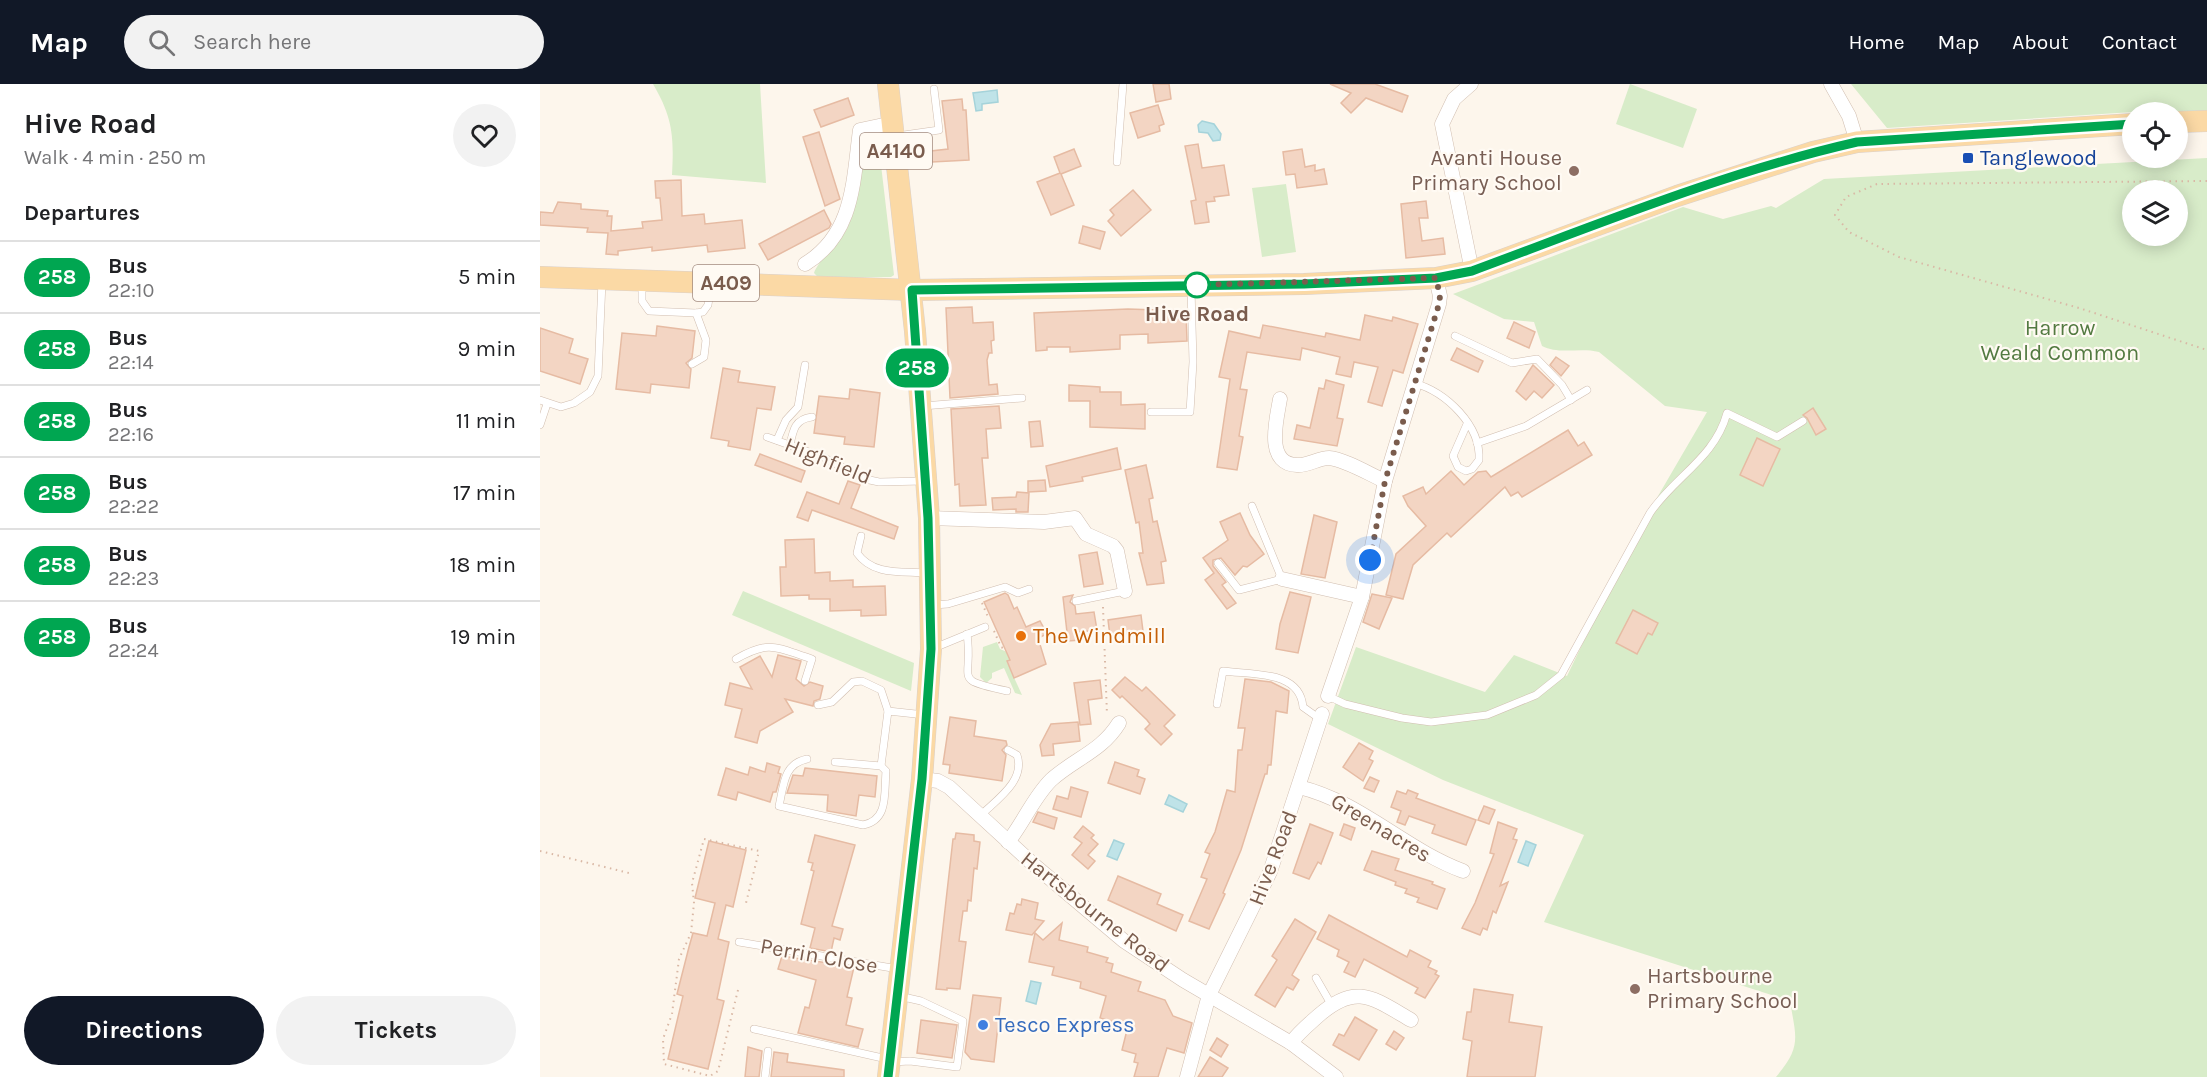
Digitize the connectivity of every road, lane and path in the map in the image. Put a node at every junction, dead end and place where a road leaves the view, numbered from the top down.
1 (888, 84) edge
2 (1123, 84) edge
3 (1471, 84) edge
4 (1831, 84) edge
5 (934, 89) dead end
6 (2207, 121) edge
7 (2188, 122) edge
8 (2122, 125) edge
9 (894, 130) junction
10 (1857, 142) junction
11 (1117, 162) dead end
12 (2207, 181) edge
13 (805, 264) dead end
14 (1472, 271) junction
15 (540, 277) edge
16 (602, 278) junction
17 (1436, 278) junction
18 (642, 279) junction
19 (711, 282) junction
20 (1190, 285) junction
21 (912, 290) junction
22 (696, 313) junction
23 (1455, 336) dead end
24 (2207, 350) edge
25 (692, 364) dead end
26 (805, 365) dead end
27 (1414, 383) junction
28 (1587, 390) dead end
29 (1023, 398) dead end
30 (1280, 399) dead end
31 (540, 400) edge
32 (1570, 400) junction
33 (547, 404) junction
34 (920, 406) junction
35 (1151, 412) dead end
36 (812, 417) dead end
37 (1803, 421) dead end
38 (1467, 424) junction
39 (540, 425) edge
40 (767, 437) dead end
41 (777, 440) junction
42 (1477, 443) junction
43 (790, 445) junction
44 (926, 481) junction
45 (1385, 481) junction
46 (1252, 506) dead end
47 (928, 518) junction
48 (861, 536) dead end
49 (1218, 563) dead end
50 (930, 573) junction
51 (1282, 579) junction
52 (1029, 589) dead end
53 (1125, 591) joint
54 (1103, 595) junction
55 (1362, 597) junction
56 (1076, 601) dead end
57 (931, 605) junction
58 (985, 627) dead end
59 (967, 634) junction
60 (931, 649) junction
61 (736, 659) dead end
62 (805, 681) dead end
63 (1007, 691) dead end
64 (1328, 696) joint
65 (1217, 704) dead end
66 (818, 705) dead end
67 (888, 711) junction
68 (927, 716) junction
69 (1321, 716) joint
70 (1116, 728) joint
71 (1008, 750) dead end
72 (807, 759) dead end
73 (835, 762) dead end
74 (881, 766) junction
75 (922, 779) junction
76 (1299, 787) junction
77 (980, 816) junction
78 (1008, 842) junction
79 (540, 851) edge
80 (1463, 871) dead end
81 (629, 873) dead end
82 (746, 903) dead end
83 (738, 942) dead end
84 (899, 969) junction
85 (1317, 978) dead end
86 (738, 990) dead end
87 (1209, 995) junction
88 (896, 996) junction
89 (1331, 1004) junction
90 (1412, 1020) dead end
91 (754, 1029) dead end
92 (1292, 1043) junction
93 (768, 1051) dead end
94 (889, 1067) edge
95 (765, 1077) edge
96 (1187, 1077) edge
97 (1336, 1077) edge

1 - 9 main road, A4140
2 - 11 lane
3 - 14 street
4 - 10 street
5 - 9 lane
6 - 7 main road
8 - 10 main road, A409
9 - 13 street
9 - 21 main road, A4140
10 - 14 main road, A409
12 - 24 path
14 - 17 main road, A409
15 - 16 main road, A409
16 - 18 main road, A409
16 - 33 lane
17 - 20 main road, A409
17 - 27 street
18 - 19 main road, A409
18 - 22 lane
19 - 21 main road, A409
19 - 22 lane
20 - 21 main road, A409
20 - 35 lane
21 - 34 main road, A4140
22 - 25 lane
23 - 32 lane
26 - 41 lane
27 - 38 lane
27 - 45 street
28 - 32 lane
29 - 34 lane
30 - 45 street
31 - 33 lane
32 - 42 lane
33 - 39 lane
34 - 44 main road, A4140
36 - 43 lane
37 - 64 lane
38 - 42 lane
38 - 42 lane
40 - 41 lane, Highfield
41 - 43 lane, Highfield
43 - 44 lane, Highfield
44 - 47 main road, A4140
45 - 55 street
46 - 51 lane
47 - 50 main road, A4140
47 - 53 street
48 - 50 lane
49 - 51 lane
50 - 57 main road, A4140
51 - 55 street
52 - 57 lane
53 - 54 lane
54 - 56 lane
54 - 70 path
55 - 64 street
57 - 60 main road, A4140
58 - 59 lane
59 - 60 lane
59 - 63 lane
60 - 68 main road, A4140
61 - 62 lane
65 - 69 lane
66 - 67 lane
67 - 68 lane
67 - 74 lane
68 - 75 main road, A4140
69 - 76 street, Hive Road
70 - 78 street
71 - 77 lane
72 - 74 lane
73 - 74 lane
75 - 77 street, Hartsbourne Road
75 - 84 main road, A4140
76 - 80 street, Greenacres
76 - 87 street, Hive Road
77 - 78 street, Hartsbourne Road
78 - 87 street, Hartsbourne Road
79 - 81 path
82 - 86 path
83 - 84 lane, Perrin Close
84 - 88 main road, A4140
85 - 89 lane
87 - 92 street, Hartsbourne Road
87 - 96 street, Hive Road
88 - 94 main road, A4140
88 - 94 lane
89 - 90 street
89 - 92 street
91 - 94 lane
92 - 97 street, Hartsbourne Road
93 - 95 lane

